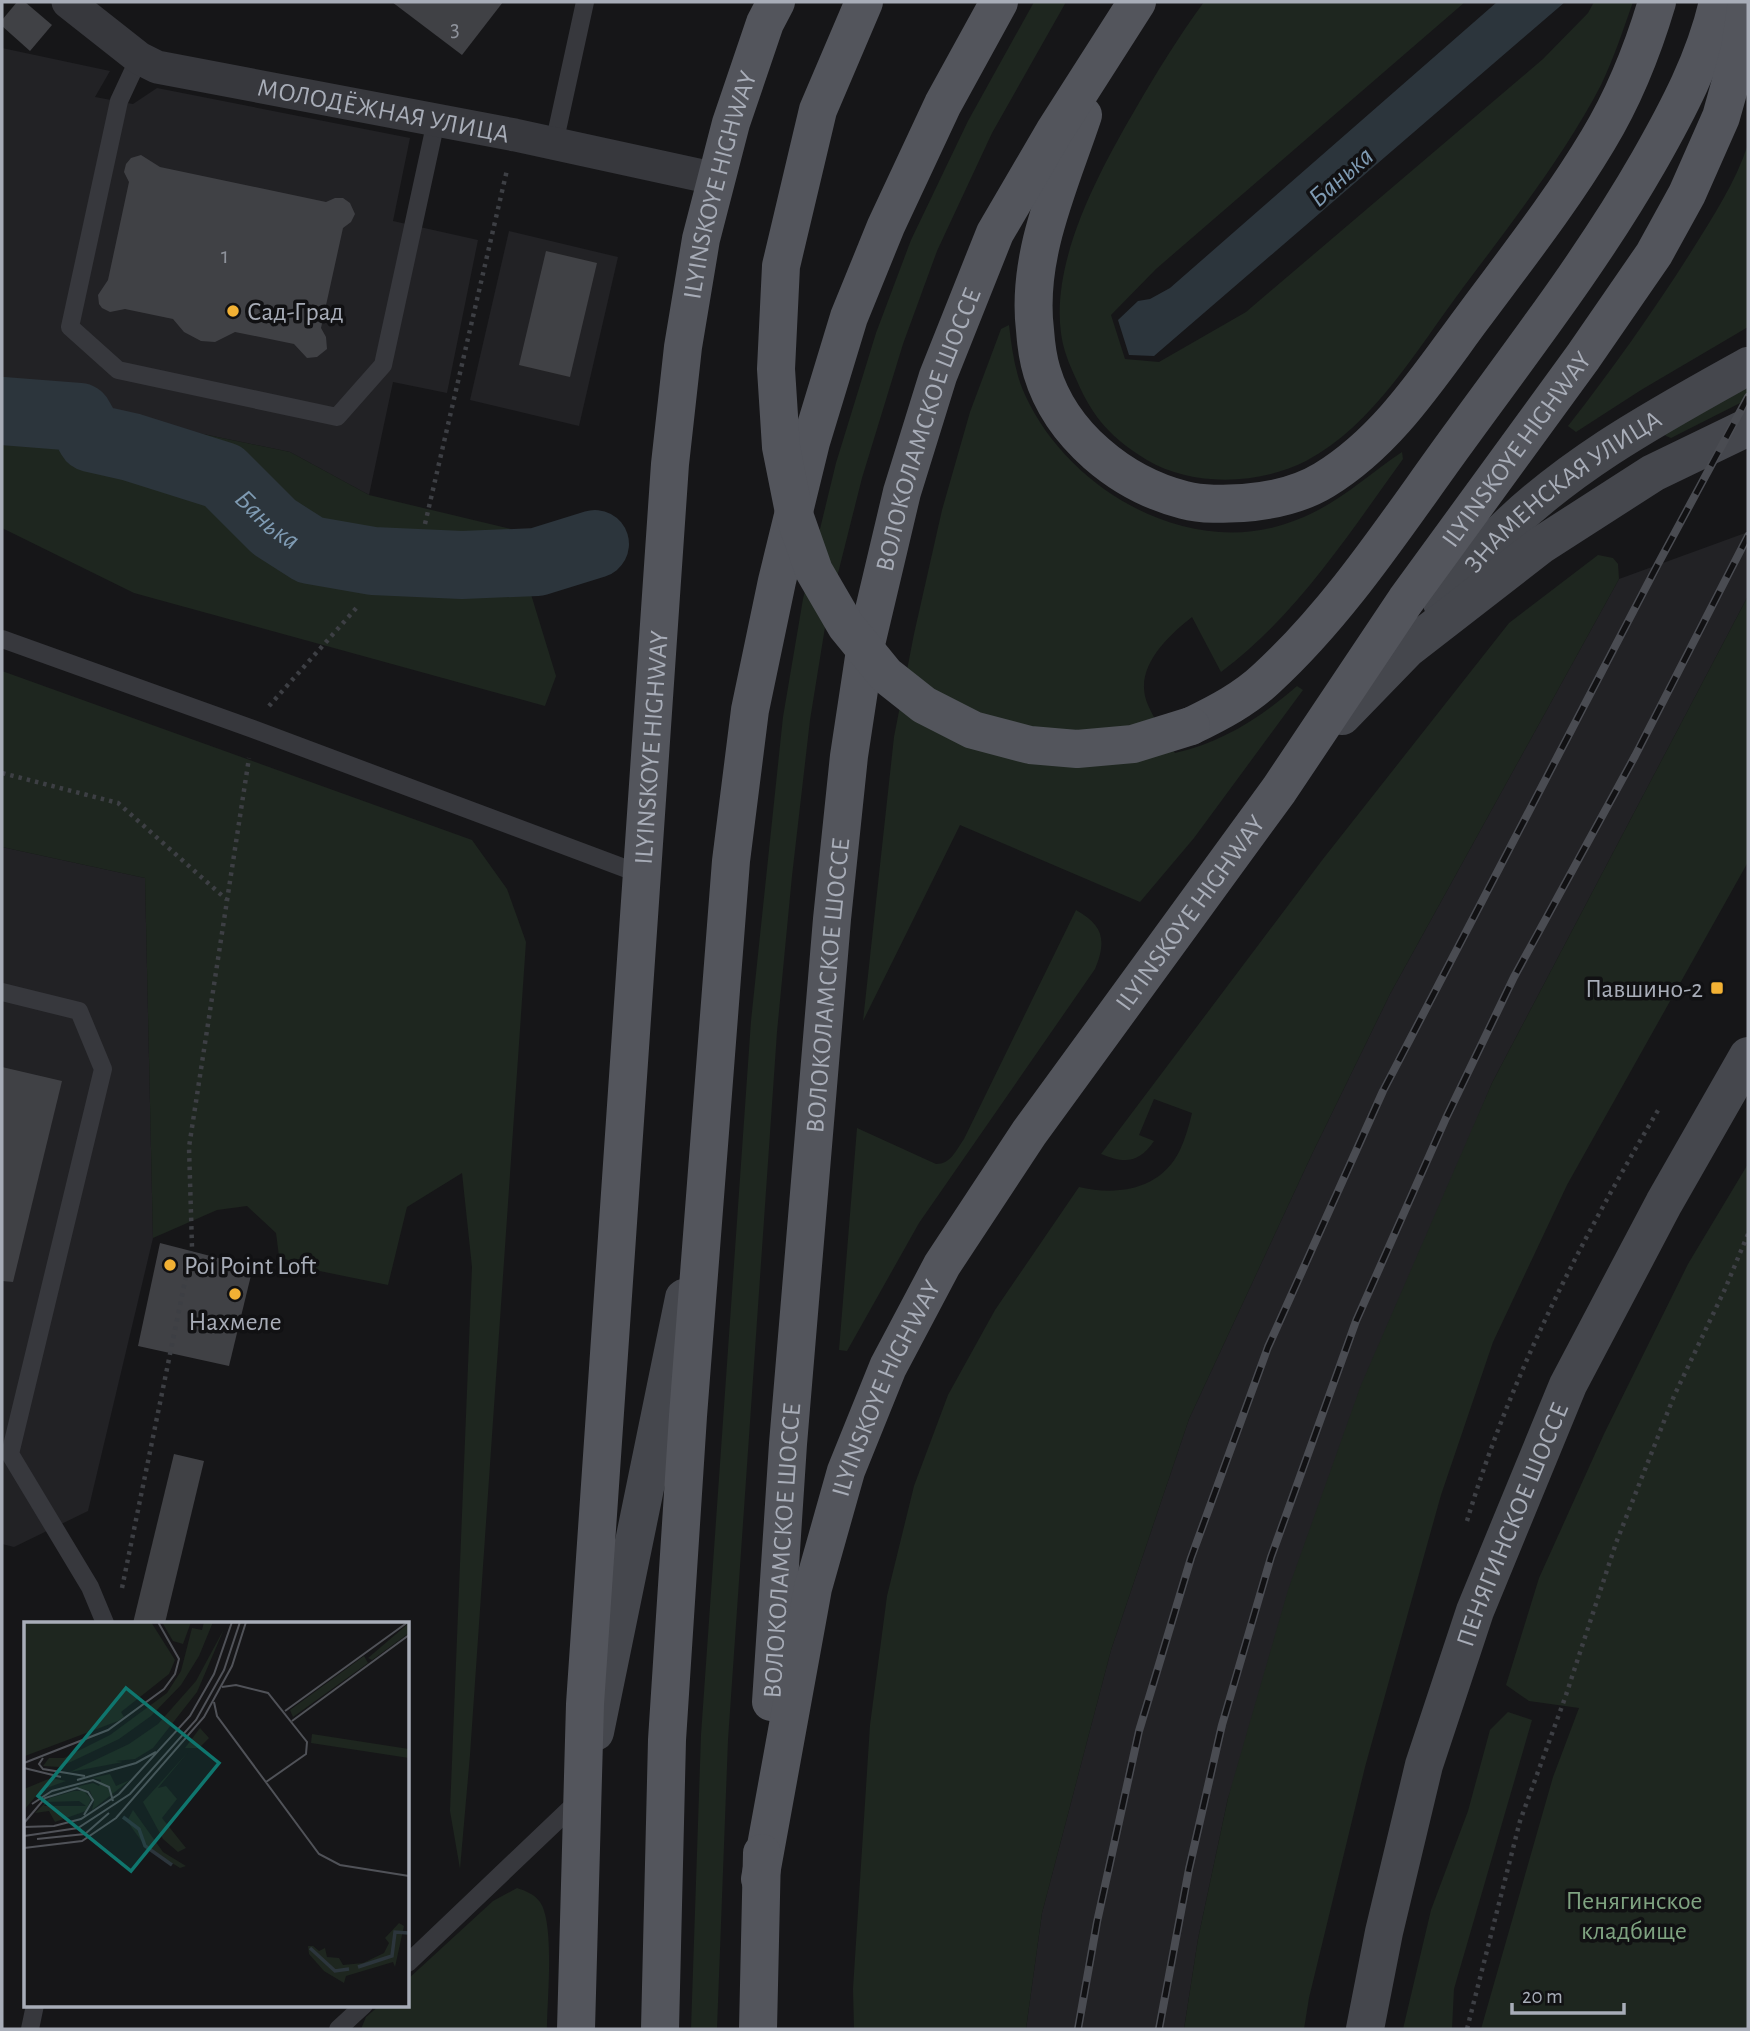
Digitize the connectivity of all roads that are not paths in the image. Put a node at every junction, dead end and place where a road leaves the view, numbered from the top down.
1 (68, 2) edge
2 (585, 2) edge
3 (776, 2) edge
4 (864, 2) edge
5 (999, 2) edge
6 (1137, 2) edge
7 (1657, 2) edge
8 (1718, 2) edge
9 (1747, 2) edge
10 (1103, 52) junction
11 (139, 58) junction
12 (436, 121) junction
13 (554, 144) junction
14 (717, 180) junction
15 (1748, 366) edge
16 (1748, 427) edge
17 (2, 639) edge
18 (1407, 649) junction
19 (1279, 790) junction
20 (643, 875) junction
21 (2, 992) edge
22 (1748, 1056) edge
23 (702, 1210) junction
24 (2, 1406) edge
25 (20, 1411) junction
26 (105, 1622) edge
27 (582, 1798) junction
28 (760, 1878) junction
29 (410, 1961) edge
30 (35, 2007) edge
31 (362, 2007) edge
32 (30, 2029) edge
33 (338, 2029) edge
34 (576, 2029) edge
35 (660, 2029) edge
36 (758, 2029) edge
37 (1365, 2029) edge

1 - 11 street, МОЛОДЁЖНАЯ УЛИЦА
2 - 13 lane
3 - 14 main road, ILYINSKOYE HIGHWAY
4 - 8 main road, bridge
5 - 23 main road
6 - 10 main road, ВОЛОКОЛАМСКОЕ ШОССЕ
7 - 10 main road
9 - 19 main road, ILYINSKOYE HIGHWAY
10 - 28 main road, ВОЛОКОЛАМСКОЕ ШОССЕ
11 - 12 street, МОЛОДЁЖНАЯ УЛИЦА
11 - 12 lane
12 - 13 street, МОЛОДЁЖНАЯ УЛИЦА
13 - 14 street, МОЛОДЁЖНАЯ УЛИЦА
14 - 20 main road, ILYINSKOYE HIGHWAY
15 - 18 main road, ЗНАМЕНСКАЯ УЛИЦА
16 - 18 main road
17 - 20 lane
18 - 19 main road
19 - 28 main road, ILYINSKOYE HIGHWAY
20 - 27 main road, ILYINSKOYE HIGHWAY
21 - 25 lane
22 - 37 main road, ПЕНЯГИНСКОЕ ШОССЕ
23 - 27 main road
23 - 35 main road
24 - 25 lane
25 - 26 lane
27 - 29 lane
27 - 34 main road, ILYINSKOYE HIGHWAY
28 - 36 main road, ВОЛОКОЛАМСКОЕ ШОССЕ
30 - 32 lane
31 - 33 lane

